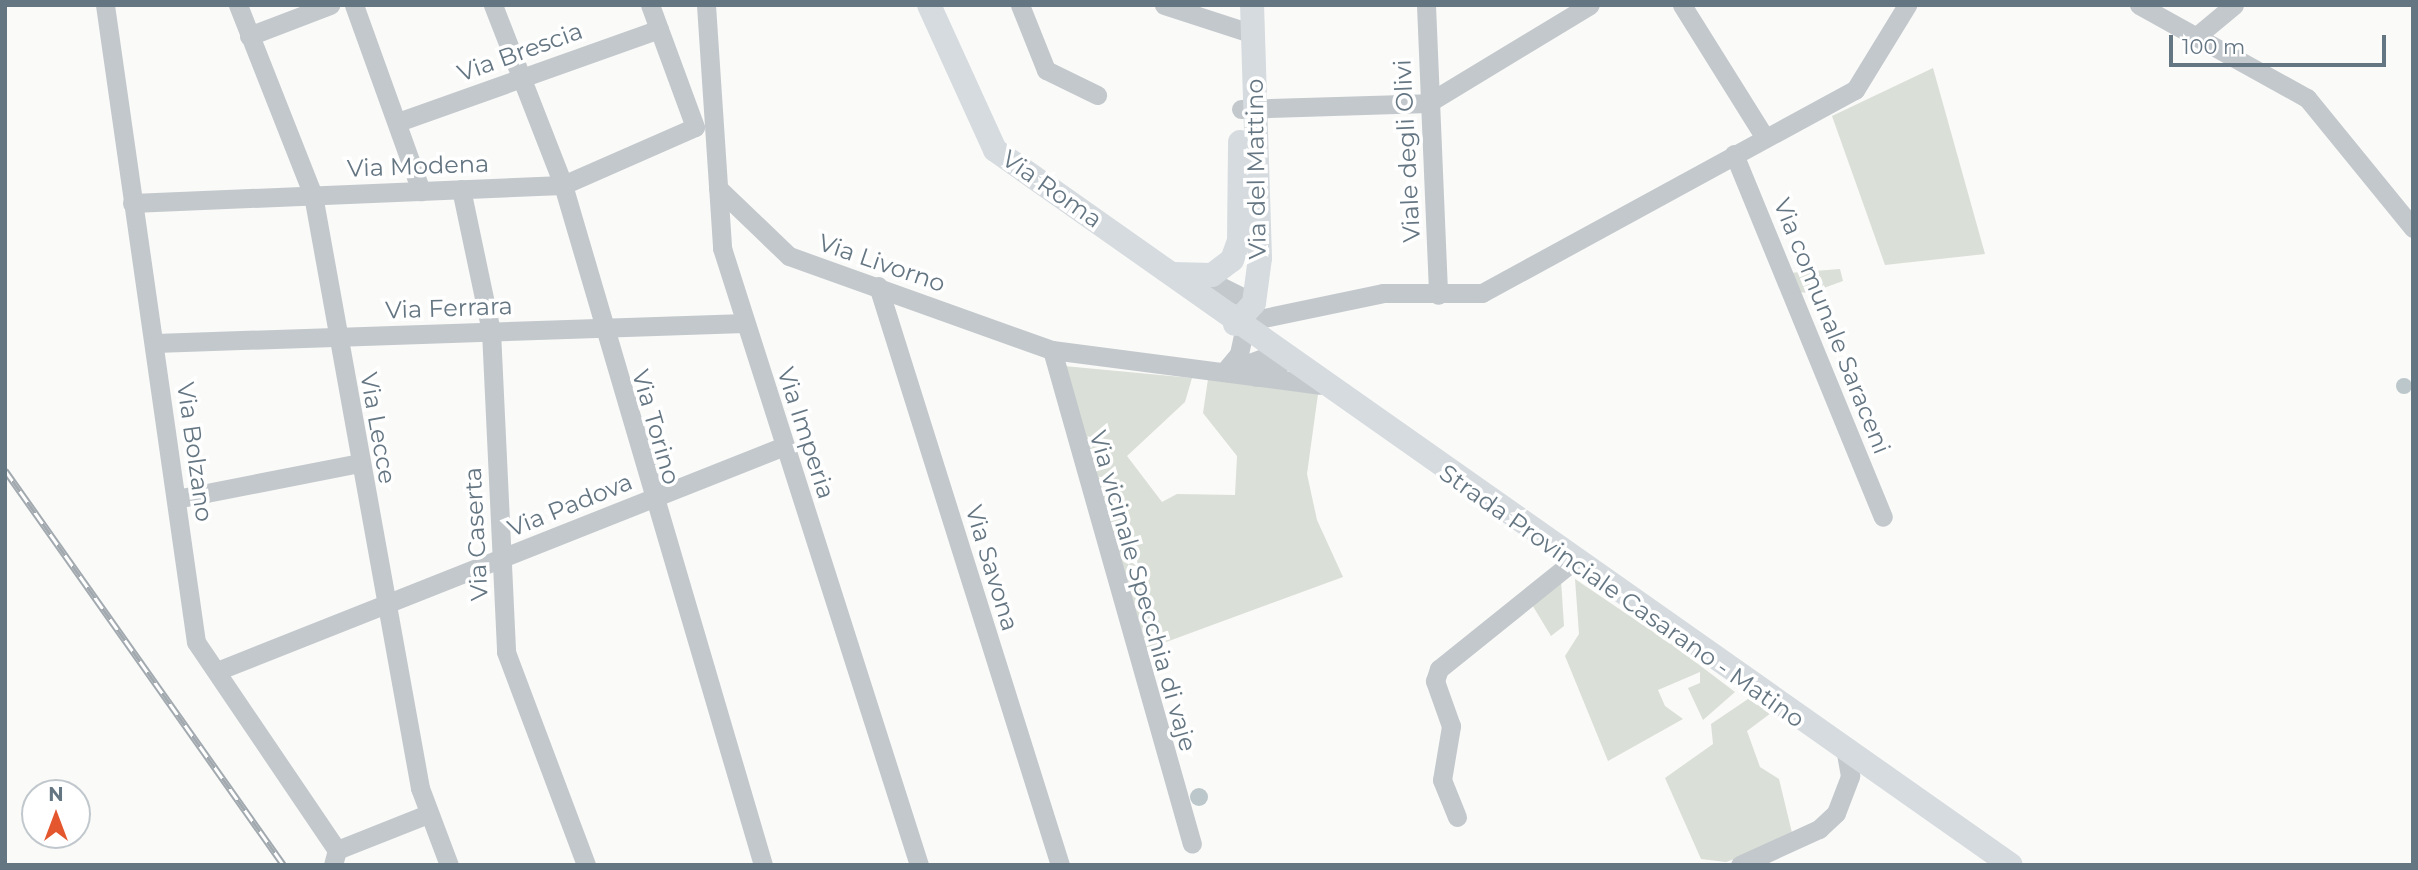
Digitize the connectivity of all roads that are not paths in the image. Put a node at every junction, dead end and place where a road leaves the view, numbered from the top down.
1 (105, 5) edge
2 (238, 5) edge
3 (330, 5) edge
4 (354, 5) edge
5 (493, 5) edge
6 (650, 5) edge
7 (706, 5) edge
8 (929, 5) edge
9 (1020, 5) edge
10 (1164, 5) edge
11 (1238, 5) edge
12 (1252, 5) edge
13 (1426, 5) edge
14 (1590, 5) edge
15 (1682, 5) edge
16 (1907, 5) edge
17 (2139, 5) edge
18 (2234, 5) edge
19 (659, 29) junction
20 (1246, 34) junction
21 (2198, 35) junction
22 (249, 36) junction
23 (522, 78) junction
24 (1097, 95) dead end
25 (1428, 103) junction
26 (1248, 109) junction
27 (398, 122) junction
28 (1765, 138) junction
29 (1734, 154) junction
30 (563, 185) junction
31 (718, 188) junction
32 (461, 189) junction
33 (421, 191) junction
34 (313, 195) junction
35 (132, 203) junction
36 (2413, 228) edge
37 (1172, 274) junction
38 (1200, 276) junction
39 (878, 286) junction
40 (1438, 295) junction
41 (1254, 303) junction
42 (745, 323) junction
43 (603, 328) junction
44 (1239, 328) junction
45 (491, 331) junction
46 (337, 337) junction
47 (155, 343) junction
48 (1052, 350) junction
49 (1277, 354) junction
50 (1224, 373) junction
51 (1256, 377) junction
52 (1320, 385) junction
53 (785, 446) junction
54 (359, 463) junction
55 (176, 499) junction
56 (651, 499) junction
57 (1883, 517) dead end
58 (502, 558) junction
59 (1572, 562) junction
60 (386, 604) junction
61 (216, 671) junction
62 (1846, 754) junction
63 (428, 814) junction
64 (1457, 817) dead end
65 (1192, 844) dead end
66 (335, 857) edge
67 (449, 865) edge
68 (586, 865) edge
69 (763, 865) edge
70 (919, 865) edge
71 (1060, 865) edge
72 (1740, 865) edge
73 (2011, 865) edge

1 - 35 street, Via Bolzano
2 - 22 street, Via Lecce
3 - 22 street
4 - 27 street
5 - 23 street, Via Torino
6 - 19 street
7 - 31 street, Via Imperia
8 - 37 main road, Via Roma
9 - 24 street
10 - 20 street
11 - 20 main road, Via del Mattino
12 - 20 main road, Via del Mattino
13 - 25 street, Viale degli Olivi
14 - 25 street
15 - 28 street
16 - 28 street
17 - 21 street
18 - 21 street
19 - 23 street, Via Brescia
19 - 30 street, Via Modena
20 - 26 main road, Via del Mattino
21 - 36 street
22 - 34 street, Via Lecce
23 - 27 street, Via Brescia
23 - 30 street, Via Torino
25 - 26 street
25 - 40 street, Viale degli Olivi
26 - 38 main road, Via del Mattino
26 - 41 main road, Via del Mattino
27 - 33 street
28 - 29 street
29 - 40 street
29 - 57 street, Via comunale Saraceni
30 - 32 street, Via Modena
30 - 43 street, Via Torino
31 - 39 street, Via Livorno
31 - 42 street, Via Imperia
32 - 33 street, Via Modena
32 - 45 street, Via Caserta
33 - 34 street, Via Modena
34 - 35 street, Via Modena
34 - 46 street, Via Lecce
35 - 47 street, Via Bolzano
37 - 38 main road
37 - 44 main road, Via Roma
38 - 41 street
39 - 48 street, Via Livorno
39 - 71 street, Via Savona
40 - 44 street
41 - 44 main road
42 - 43 street, Via Ferrara
42 - 53 street, Via Imperia
43 - 45 street, Via Ferrara
43 - 56 street, Via Torino
44 - 49 main road, Strada Provinciale Casarano - Matino
44 - 50 street
45 - 46 street, Via Ferrara
45 - 58 street, Via Caserta
46 - 47 street, Via Ferrara
46 - 54 street, Via Lecce
47 - 55 street, Via Bolzano
48 - 50 street, Via Livorno
48 - 65 street, Via vicinale Specchia di vaje
49 - 50 street
49 - 51 street
49 - 52 main road, Strada Provinciale Casarano - Matino
50 - 51 street, Via Livorno
51 - 52 street, Via Livorno
52 - 59 main road, Strada Provinciale Casarano - Matino
53 - 56 street, Via Padova
53 - 70 street, Via Imperia
54 - 55 street
54 - 60 street, Via Lecce
55 - 61 street, Via Bolzano
56 - 58 street, Via Padova
56 - 69 street, Via Torino
58 - 60 street, Via Padova
58 - 68 street, Via Caserta
59 - 62 main road, Strada Provinciale Casarano - Matino
59 - 64 street
60 - 61 street, Via Padova
60 - 63 street, Via Lecce
61 - 66 street, Via Bolzano
62 - 72 street
62 - 73 main road, Strada Provinciale Casarano - Matino
63 - 66 street
63 - 67 street, Via Lecce

